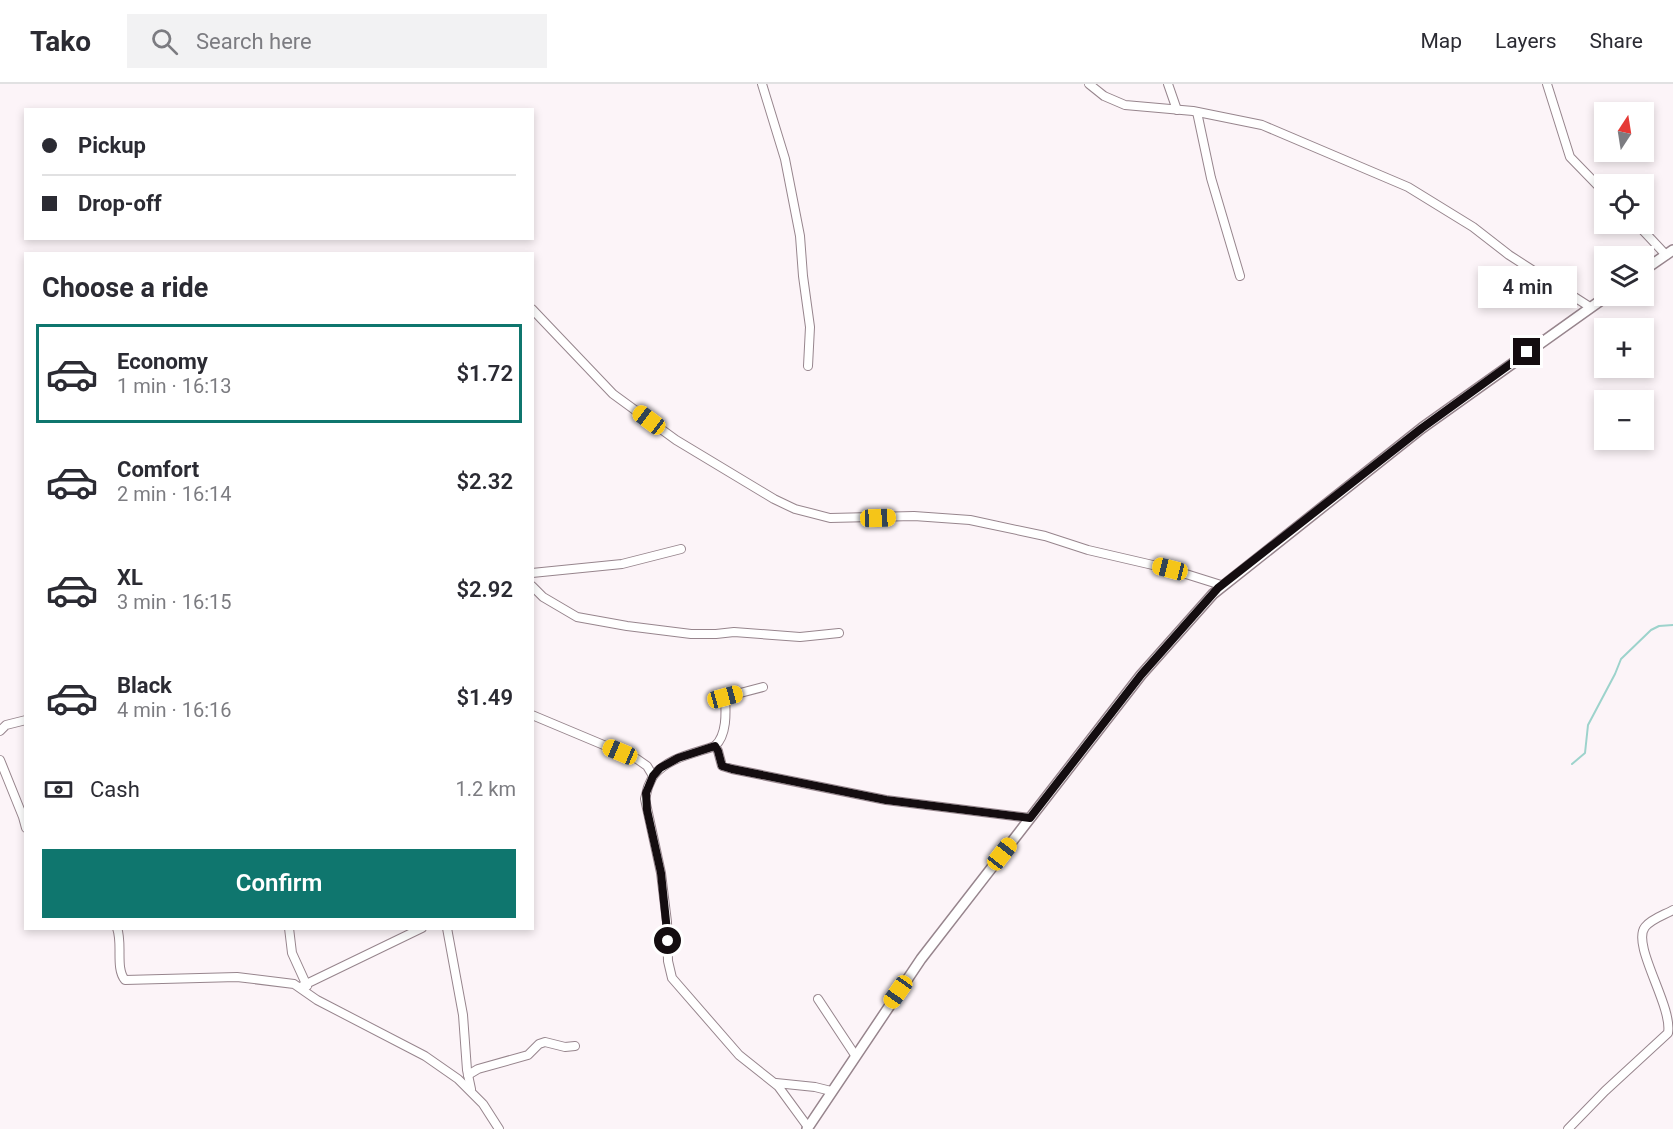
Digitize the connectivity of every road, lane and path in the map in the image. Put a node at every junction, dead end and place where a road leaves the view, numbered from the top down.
1 (762, 84) edge
2 (1089, 84) edge
3 (1168, 84) edge
4 (1547, 84) edge
5 (1178, 110) junction
6 (1197, 112) junction
7 (1594, 182) edge
8 (1648, 234) edge
9 (1669, 252) edge
10 (1654, 263) edge
11 (1240, 276) dead end
12 (1594, 304) edge
13 (1590, 307) junction
14 (534, 311) edge
15 (808, 366) dead end
16 (681, 549) dead end
17 (534, 573) edge
18 (1221, 585) junction
19 (534, 588) edge
20 (839, 633) dead end
21 (763, 687) dead end
22 (534, 715) edge
23 (24, 720) edge
24 (0, 731) edge
25 (715, 746) junction
26 (0, 760) edge
27 (647, 766) junction
28 (660, 768) junction
29 (653, 776) junction
30 (1030, 818) junction
31 (24, 821) edge
32 (1673, 910) edge
33 (117, 930) edge
34 (289, 930) edge
35 (418, 930) edge
36 (447, 930) edge
37 (303, 985) junction
38 (818, 999) dead end
39 (575, 1046) dead end
40 (855, 1055) junction
41 (468, 1075) junction
42 (774, 1083) junction
43 (472, 1091) junction
44 (831, 1091) junction
45 (807, 1128) edge
46 (499, 1129) edge
47 (1568, 1129) edge

1 - 15 street
2 - 5 street
3 - 5 street
4 - 7 street
5 - 6 street
6 - 11 street
6 - 13 street
8 - 9 street
9 - 10 street
12 - 13 street
13 - 18 street
14 - 18 street
16 - 17 street
18 - 30 street
19 - 20 street
21 - 25 street
22 - 27 street
23 - 24 street
25 - 28 street
25 - 30 street
26 - 31 street
27 - 28 street
27 - 29 street
28 - 29 street
29 - 42 street
30 - 40 street
32 - 47 street
33 - 37 street
34 - 37 street
35 - 37 street
36 - 41 street
37 - 43 street
38 - 40 street
39 - 41 street
40 - 44 street
41 - 43 street
42 - 44 street
42 - 45 street
43 - 46 street
44 - 45 street

